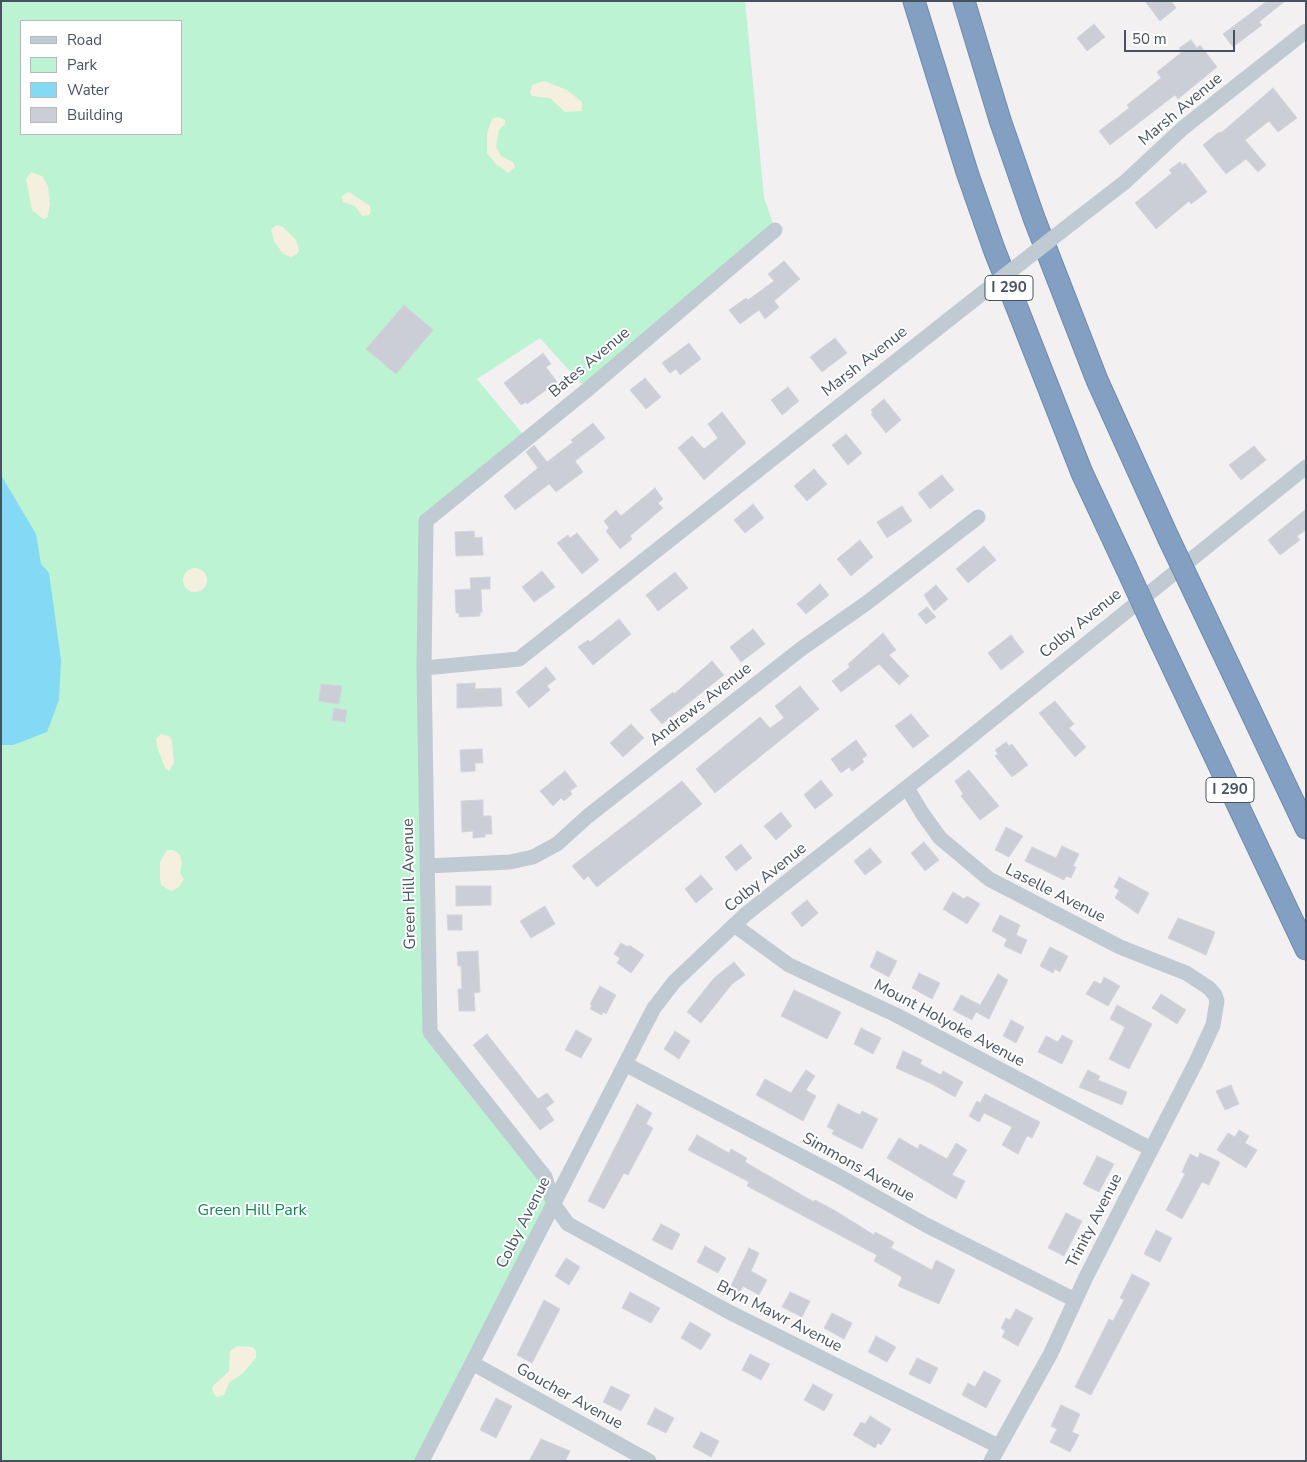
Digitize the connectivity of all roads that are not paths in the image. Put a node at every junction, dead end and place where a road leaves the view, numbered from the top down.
1 (914, 1) edge
2 (966, 5) edge
3 (1306, 31) edge
4 (775, 230) dead end
5 (1306, 467) edge
6 (978, 517) dead end
7 (426, 521) joint
8 (424, 668) junction
9 (907, 788) junction
10 (1306, 828) edge
11 (427, 866) junction
12 (734, 926) junction
13 (1306, 949) edge
14 (1214, 994) joint
15 (625, 1064) junction
16 (1151, 1149) junction
17 (554, 1205) junction
18 (1075, 1300) junction
19 (472, 1363) junction
20 (998, 1446) junction
21 (422, 1461) edge
22 (649, 1461) edge
23 (991, 1461) edge

1 - 13 highway, I 290, bridge
2 - 10 highway, I 290, bridge
3 - 8 street, Marsh Avenue, bridge
4 - 7 street, Bates Avenue
5 - 9 street, Colby Avenue
6 - 11 street, Andrews Avenue
7 - 8 street, Green Hill Avenue
8 - 11 street, Green Hill Avenue
9 - 12 street, Colby Avenue
9 - 14 street, Laselle Avenue
11 - 17 street, Green Hill Avenue
12 - 15 street, Colby Avenue
12 - 16 street, Mount Holyoke Avenue
14 - 16 street, Trinity Avenue
15 - 17 street, Colby Avenue
15 - 18 street, Simmons Avenue
16 - 18 street, Trinity Avenue
17 - 19 street, Colby Avenue
17 - 20 street, Bryn Mawr Avenue
18 - 20 street, Trinity Avenue
19 - 21 street, Colby Avenue
19 - 22 street, Goucher Avenue
20 - 23 street, Trinity Avenue

